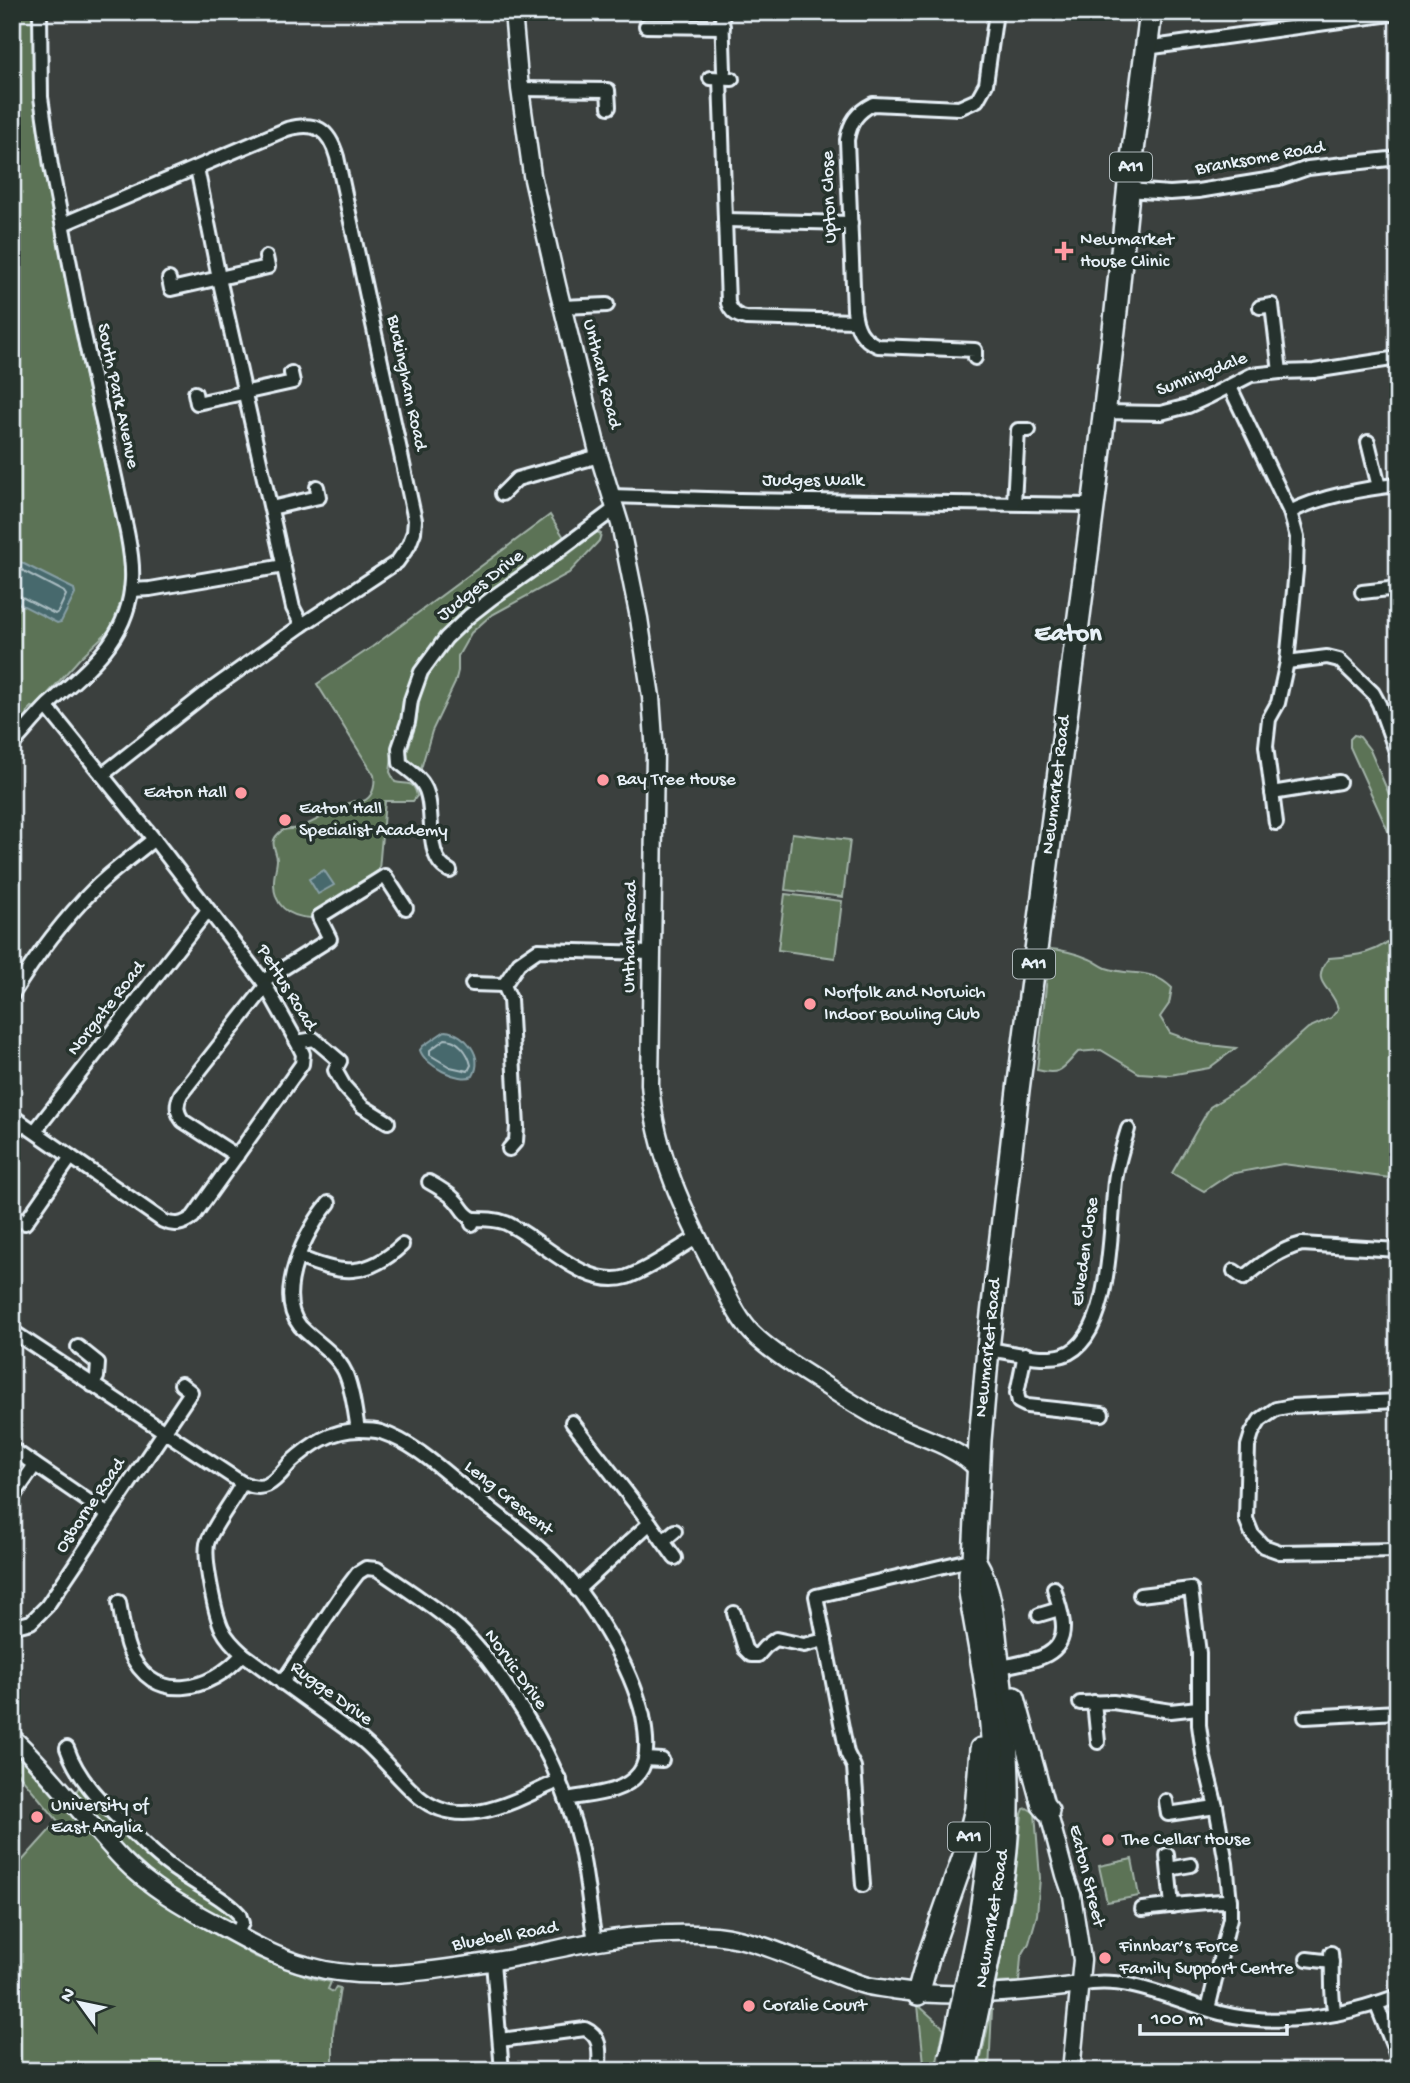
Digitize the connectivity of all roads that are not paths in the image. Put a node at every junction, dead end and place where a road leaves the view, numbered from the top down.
1 (40, 12) edge
2 (513, 12) edge
3 (722, 12) edge
4 (996, 12) edge
5 (1151, 12) edge
6 (1398, 13) edge
7 (646, 26) dead end
8 (723, 27) junction
9 (1146, 48) junction
10 (520, 89) junction
11 (609, 107) dead end
12 (1398, 158) edge
13 (197, 168) junction
14 (1128, 190) junction
15 (725, 220) junction
16 (851, 223) junction
17 (63, 224) junction
18 (268, 267) dead end
19 (219, 278) junction
20 (171, 289) dead end
21 (607, 305) dead end
22 (1272, 305) dead end
23 (563, 307) junction
24 (855, 321) junction
25 (975, 350) dead end
26 (1398, 358) edge
27 (1280, 372) junction
28 (293, 382) dead end
29 (1230, 387) junction
30 (245, 392) junction
31 (198, 403) dead end
32 (1103, 412) junction
33 (1019, 430) dead end
34 (1368, 442) dead end
35 (599, 456) junction
36 (1398, 485) edge
37 (1379, 487) junction
38 (502, 494) dead end
39 (319, 497) dead end
40 (614, 502) junction
41 (1014, 503) junction
42 (1093, 505) junction
43 (271, 508) junction
44 (1290, 512) junction
45 (284, 566) junction
46 (1398, 588) edge
47 (131, 590) junction
48 (1362, 592) dead end
49 (302, 625) junction
50 (1287, 662) junction
51 (47, 707) junction
52 (12, 745) edge
53 (1398, 757) edge
54 (102, 775) junction
55 (1339, 782) dead end
56 (1272, 793) junction
57 (1276, 822) dead end
58 (155, 839) junction
59 (450, 871) dead end
60 (406, 908) dead end
61 (208, 910) junction
62 (652, 953) junction
63 (264, 984) junction
64 (472, 984) dead end
65 (504, 985) junction
66 (12, 995) edge
67 (298, 1042) junction
68 (12, 1116) edge
69 (386, 1116) dead end
70 (1128, 1129) dead end
71 (35, 1131) junction
72 (509, 1149) dead end
73 (237, 1156) junction
74 (71, 1157) junction
75 (429, 1182) dead end
76 (329, 1203) dead end
77 (13, 1214) edge
78 (698, 1237) junction
79 (402, 1245) dead end
80 (1398, 1250) edge
81 (299, 1257) junction
82 (1241, 1277) dead end
83 (12, 1331) edge
84 (78, 1348) dead end
85 (988, 1349) junction
86 (1025, 1354) junction
87 (92, 1385) junction
88 (191, 1392) dead end
89 (1398, 1401) edge
90 (1102, 1414) dead end
91 (572, 1422) dead end
92 (358, 1430) junction
93 (164, 1433) junction
94 (980, 1440) junction
95 (942, 1446) junction
96 (12, 1449) edge
97 (35, 1465) junction
98 (978, 1469) junction
99 (242, 1483) junction
100 (12, 1498) edge
101 (107, 1514) junction
102 (650, 1523) junction
103 (675, 1531) dead end
104 (663, 1541) junction
105 (1398, 1550) edge
106 (675, 1558) dead end
107 (974, 1559) junction
108 (1054, 1588) dead end
109 (577, 1591) junction
110 (1140, 1595) dead end
111 (1059, 1609) junction
112 (117, 1611) dead end
113 (734, 1613) dead end
114 (1038, 1615) dead end
115 (993, 1622) junction
116 (12, 1627) edge
117 (825, 1640) junction
118 (243, 1654) junction
119 (1006, 1666) junction
120 (282, 1683) junction
121 (1094, 1702) junction
122 (1080, 1703) dead end
123 (1198, 1708) junction
124 (990, 1711) junction
125 (1398, 1712) edge
126 (1305, 1717) dead end
127 (12, 1737) edge
128 (1098, 1742) dead end
129 (67, 1748) dead end
130 (645, 1759) junction
131 (662, 1760) dead end
132 (82, 1779) junction
133 (560, 1780) junction
134 (64, 1792) junction
135 (566, 1799) junction
136 (1216, 1807) junction
137 (1168, 1813) dead end
138 (1045, 1816) joint
139 (1167, 1855) dead end
140 (1191, 1865) dead end
141 (1169, 1869) junction
142 (863, 1885) dead end
143 (1230, 1901) junction
144 (1172, 1906) junction
145 (1142, 1909) dead end
146 (236, 1935) junction
147 (985, 1936) junction
148 (595, 1941) junction
149 (1307, 1959) dead end
150 (493, 1962) junction
151 (1080, 1985) junction
152 (918, 1994) junction
153 (1398, 1996) edge
154 (1377, 2003) junction
155 (1208, 2009) junction
156 (1335, 2014) junction
157 (499, 2040) junction
158 (1398, 2058) edge
159 (958, 2065) edge
160 (502, 2071) edge
161 (599, 2071) edge
162 (1071, 2071) edge

1 - 17 street, South Park Avenue
2 - 10 street, Unthank Road
3 - 8 street
4 - 16 street, Upton Close
5 - 9 highway, Newmarket Road / A11
6 - 9 street
7 - 8 street
8 - 15 street
9 - 14 highway, Newmarket Road / A11
10 - 11 street
10 - 23 street, Unthank Road
12 - 14 street, Branksome Road
13 - 17 street, Buckingham Road
13 - 19 street
13 - 49 street, Buckingham Road
14 - 32 highway, Newmarket Road / A11
15 - 16 street
15 - 24 street
16 - 24 street, Upton Close
17 - 47 street, South Park Avenue
18 - 19 street
19 - 20 street
19 - 30 street
21 - 23 street, Unthank Road
22 - 27 street
23 - 35 street, Unthank Road
24 - 25 street
26 - 27 street, Sunningdale
27 - 29 street, Sunningdale
28 - 30 street
29 - 32 street, Sunningdale
29 - 44 street
30 - 31 street
30 - 43 street
32 - 42 highway, Newmarket Road / A11
33 - 41 street
34 - 37 street
35 - 38 street
35 - 40 street, Unthank Road
36 - 37 street
37 - 44 street
39 - 43 street
40 - 41 street, Judges Walk
40 - 59 street, Judges Drive
40 - 62 street, Unthank Road
41 - 42 street, Judges Walk
42 - 85 highway, Newmarket Road / A11
43 - 45 street
44 - 50 street
45 - 47 street
45 - 49 street
46 - 48 street
47 - 51 street, South Park Avenue
49 - 54 street, Buckingham Road
50 - 53 street
50 - 56 street
51 - 52 street, South Park Avenue
51 - 54 street, Pettus Road
54 - 58 street, Pettus Road
55 - 56 street
56 - 57 street
58 - 61 street, Pettus Road
58 - 66 street
60 - 63 street
61 - 63 street, Pettus Road
61 - 71 street, Norgate Road
62 - 65 street
62 - 78 street, Unthank Road
63 - 67 street, Pettus Road
63 - 73 street
64 - 65 street
65 - 72 street
67 - 69 street
67 - 73 street, Pettus Road
68 - 71 street, Pettus Road
70 - 86 street, Elveden Close
71 - 74 street, Pettus Road
73 - 74 street, Pettus Road
74 - 77 street
75 - 78 street
76 - 81 street
78 - 95 street, Unthank Road
79 - 81 street
80 - 82 street
81 - 92 street
83 - 87 street
84 - 87 street
85 - 86 street, Elveden Close
85 - 94 highway, Newmarket Road / A11
86 - 90 street
87 - 93 street
88 - 93 street, Osborne Road
89 - 105 street
91 - 102 street
92 - 99 street, Leng Crescent
92 - 109 street, Leng Crescent
93 - 99 street
93 - 101 street, Osborne Road
94 - 95 street, Unthank Road
94 - 98 highway, Newmarket Road / A11
95 - 98 street, Unthank Road
96 - 97 street
97 - 100 street
97 - 101 street
98 - 107 highway, Newmarket Road / A11
99 - 118 street, Rugge Drive
101 - 116 street, Osborne Road
102 - 104 street
102 - 109 street
103 - 104 street
104 - 106 street
107 - 115 highway, Newmarket Road / A11
107 - 117 street
107 - 124 highway, Newmarket Road / A11
108 - 111 street
109 - 130 street, Leng Crescent
110 - 123 street
111 - 114 street
111 - 119 street
112 - 118 street
113 - 117 street
115 - 119 highway
115 - 147 highway, Newmarket Road / A11
117 - 142 street
118 - 120 street, Rugge Drive
119 - 138 highway
120 - 133 street, Rugge Drive
120 - 133 street, Norvic Drive
121 - 122 street
121 - 123 street
121 - 128 street
123 - 136 street
124 - 147 highway, Newmarket Road / A11
124 - 152 highway, A11
125 - 126 street
127 - 134 street, Bluebell Road
129 - 132 street
130 - 131 street
130 - 135 street
132 - 134 street
132 - 146 street
133 - 135 street, Norvic Drive
134 - 146 street, Bluebell Road
135 - 148 street, Norvic Drive
136 - 137 street
136 - 143 street
138 - 151 street, Eaton Street
139 - 141 street
140 - 141 street
141 - 144 street
143 - 144 street
143 - 155 street
144 - 145 street
146 - 150 street, Bluebell Road
147 - 159 highway, Newmarket Road / A11, bridge
148 - 150 street, Bluebell Road
148 - 152 street, Bluebell Road
149 - 156 street
150 - 157 street
151 - 152 street, Bluebell Road
151 - 155 street
151 - 162 street, Eaton Street
153 - 154 street
154 - 156 street
154 - 158 street
155 - 156 street
157 - 160 street
157 - 161 street

